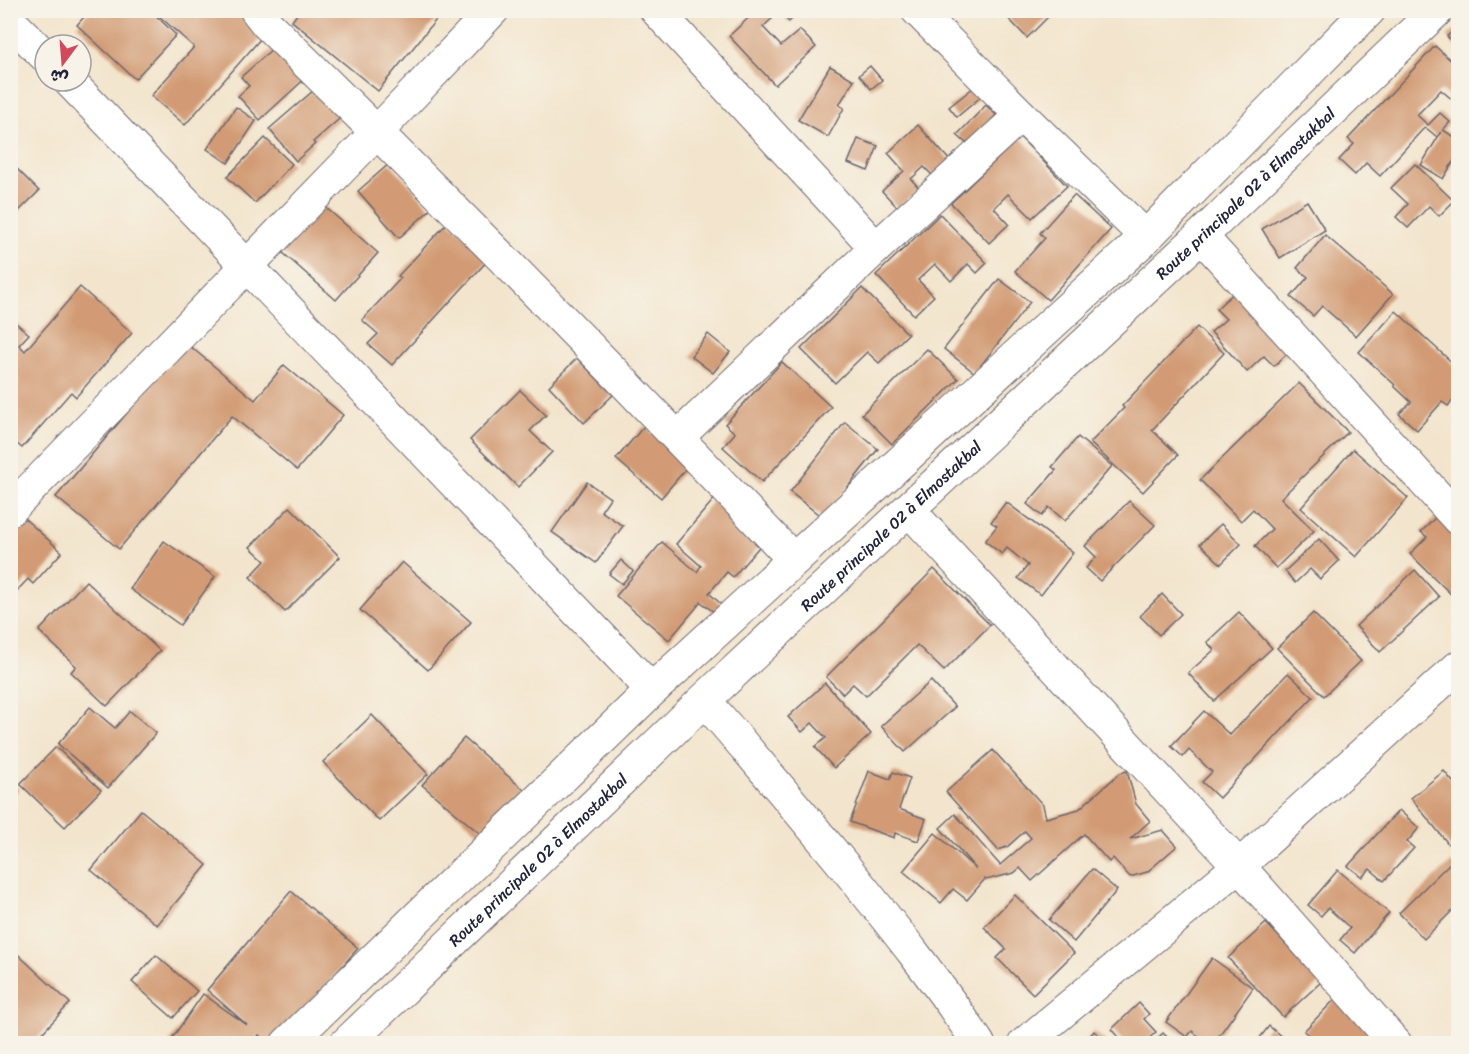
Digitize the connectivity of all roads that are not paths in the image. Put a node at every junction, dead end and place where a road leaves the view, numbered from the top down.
1 (24, 10) edge
2 (493, 10) edge
3 (656, 10) edge
4 (916, 10) edge
5 (1369, 10) edge
6 (1437, 10) edge
7 (268, 15) edge
8 (11, 21) edge
9 (33, 44) edge
10 (81, 93) edge
11 (1021, 115) junction
12 (377, 132) junction
13 (1201, 236) junction
14 (1146, 237) junction
15 (876, 248) junction
16 (248, 266) junction
17 (678, 437) junction
18 (16, 492) edge
19 (908, 509) junction
20 (1458, 519) edge
21 (794, 560) junction
22 (1458, 667) edge
23 (652, 690) junction
24 (704, 700) junction
25 (1239, 866) junction
26 (287, 1044) edge
27 (346, 1044) edge
28 (979, 1044) edge
29 (1024, 1044) edge
30 (1396, 1044) edge

1 - 8 street
2 - 12 street
3 - 15 street
4 - 11 street
5 - 14 main road
6 - 13 main road, Route principale 02 à Elmostakbal
7 - 12 street
8 - 9 street
10 - 16 street
11 - 14 street
11 - 15 street
12 - 16 street
12 - 17 street
13 - 19 main road, Route principale 02 à Elmostakbal
13 - 20 street
14 - 21 main road
15 - 17 street
16 - 18 street
16 - 23 street
17 - 21 street
19 - 24 main road, Route principale 02 à Elmostakbal
19 - 25 street
21 - 23 main road
22 - 25 street
23 - 26 main road
24 - 27 main road, Route principale 02 à Elmostakbal
24 - 28 street
25 - 29 street
25 - 30 street

